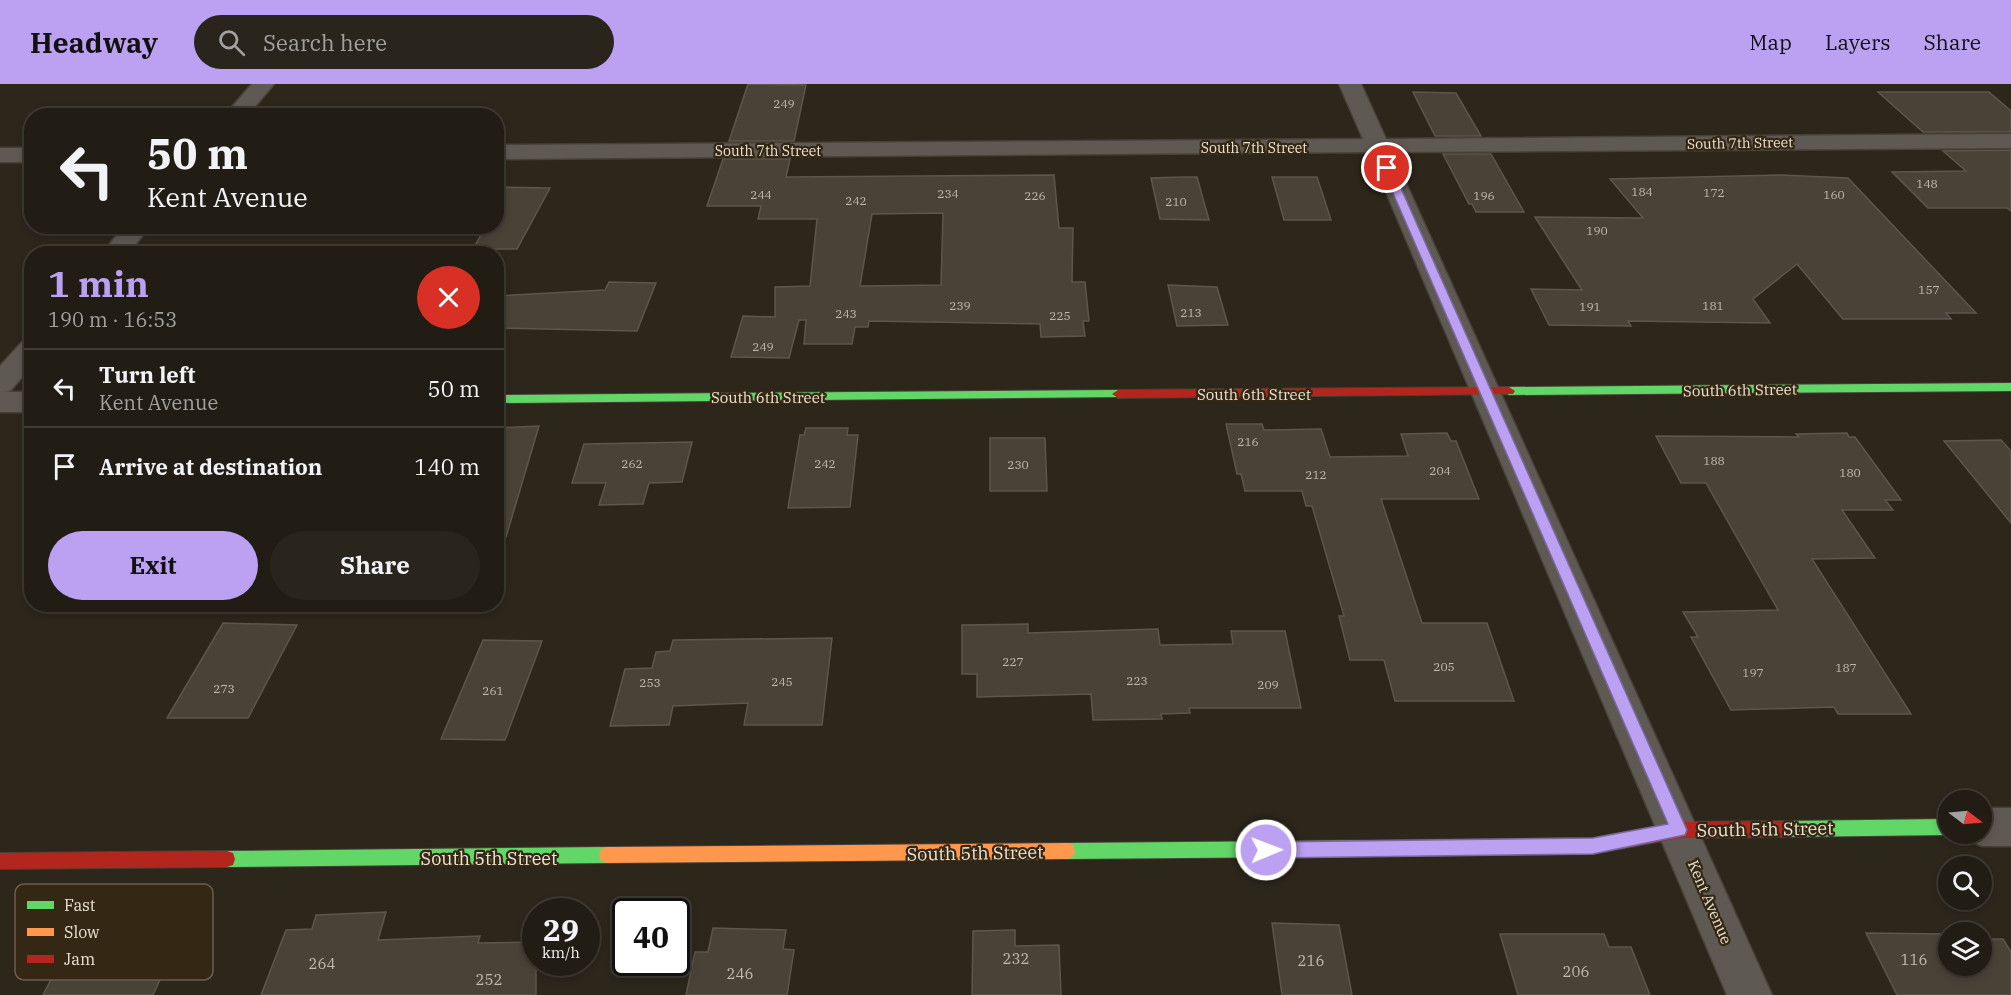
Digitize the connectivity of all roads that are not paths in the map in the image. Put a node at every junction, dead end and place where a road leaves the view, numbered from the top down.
1 (263, 84) edge
2 (1350, 84) edge
3 (242, 108) edge
4 (2011, 141) edge
5 (1378, 147) junction
6 (504, 152) edge
7 (0, 155) edge
8 (24, 155) edge
9 (131, 234) edge
10 (121, 246) edge
11 (24, 357) edge
12 (0, 384) edge
13 (2011, 387) edge
14 (1488, 393) junction
15 (504, 399) edge
16 (0, 402) edge
17 (24, 402) edge
18 (1938, 827) edge
19 (1992, 827) edge
20 (2011, 827) edge
21 (1679, 830) junction
22 (0, 861) edge
23 (1750, 995) edge

1 - 3 street
2 - 5 street, Kent Avenue
4 - 5 street, South 7th Street
5 - 6 street, South 7th Street
5 - 14 street, Kent Avenue
7 - 8 street
9 - 10 street
11 - 12 street
13 - 14 street, South 6th Street
14 - 15 street, South 6th Street
14 - 21 street, Kent Avenue
16 - 17 street
18 - 21 street, South 5th Street
19 - 20 street
21 - 22 street, South 5th Street
21 - 23 street, Kent Avenue

